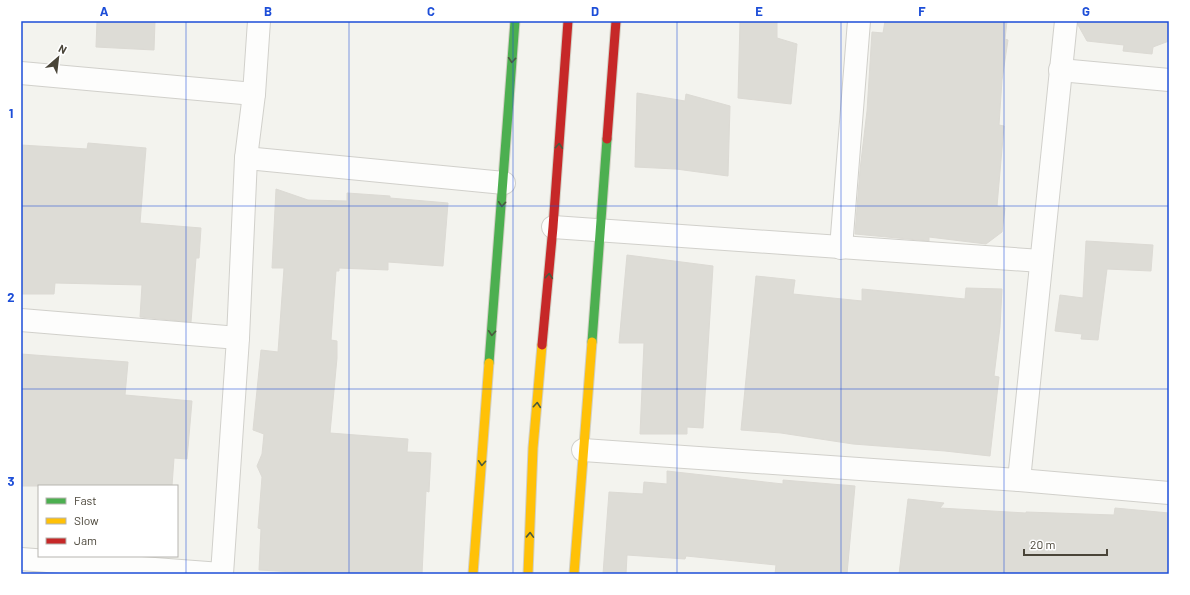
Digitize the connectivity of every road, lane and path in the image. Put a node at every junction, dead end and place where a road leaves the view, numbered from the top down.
1 (259, 21) edge
2 (515, 21) edge
3 (568, 21) edge
4 (616, 21) edge
5 (859, 21) edge
6 (1066, 21) edge
7 (1060, 70) junction
8 (21, 73) edge
9 (1169, 80) edge
10 (254, 94) junction
11 (246, 158) junction
12 (504, 183) junction
13 (553, 227) junction
14 (600, 230) junction
15 (841, 248) junction
16 (1041, 261) junction
17 (21, 320) edge
18 (238, 338) junction
19 (584, 450) junction
20 (1019, 480) junction
21 (1169, 493) edge
22 (21, 559) edge
23 (222, 574) edge
24 (473, 574) edge
25 (528, 574) edge
26 (574, 574) edge

1 - 10 street
2 -> 12 main road
13 -> 3 main road
4 - 14 main road
5 - 15 street
6 - 7 street
7 - 9 street
7 - 16 street
8 - 10 street
10 - 11 street
11 - 12 street
11 - 18 street
12 -> 24 main road
13 - 14 street
25 -> 13 main road
14 - 15 street
14 - 19 main road
15 - 16 street
16 - 20 street
17 - 18 street
18 - 23 street
19 - 20 street
19 - 26 main road
20 - 21 street
22 - 23 street

